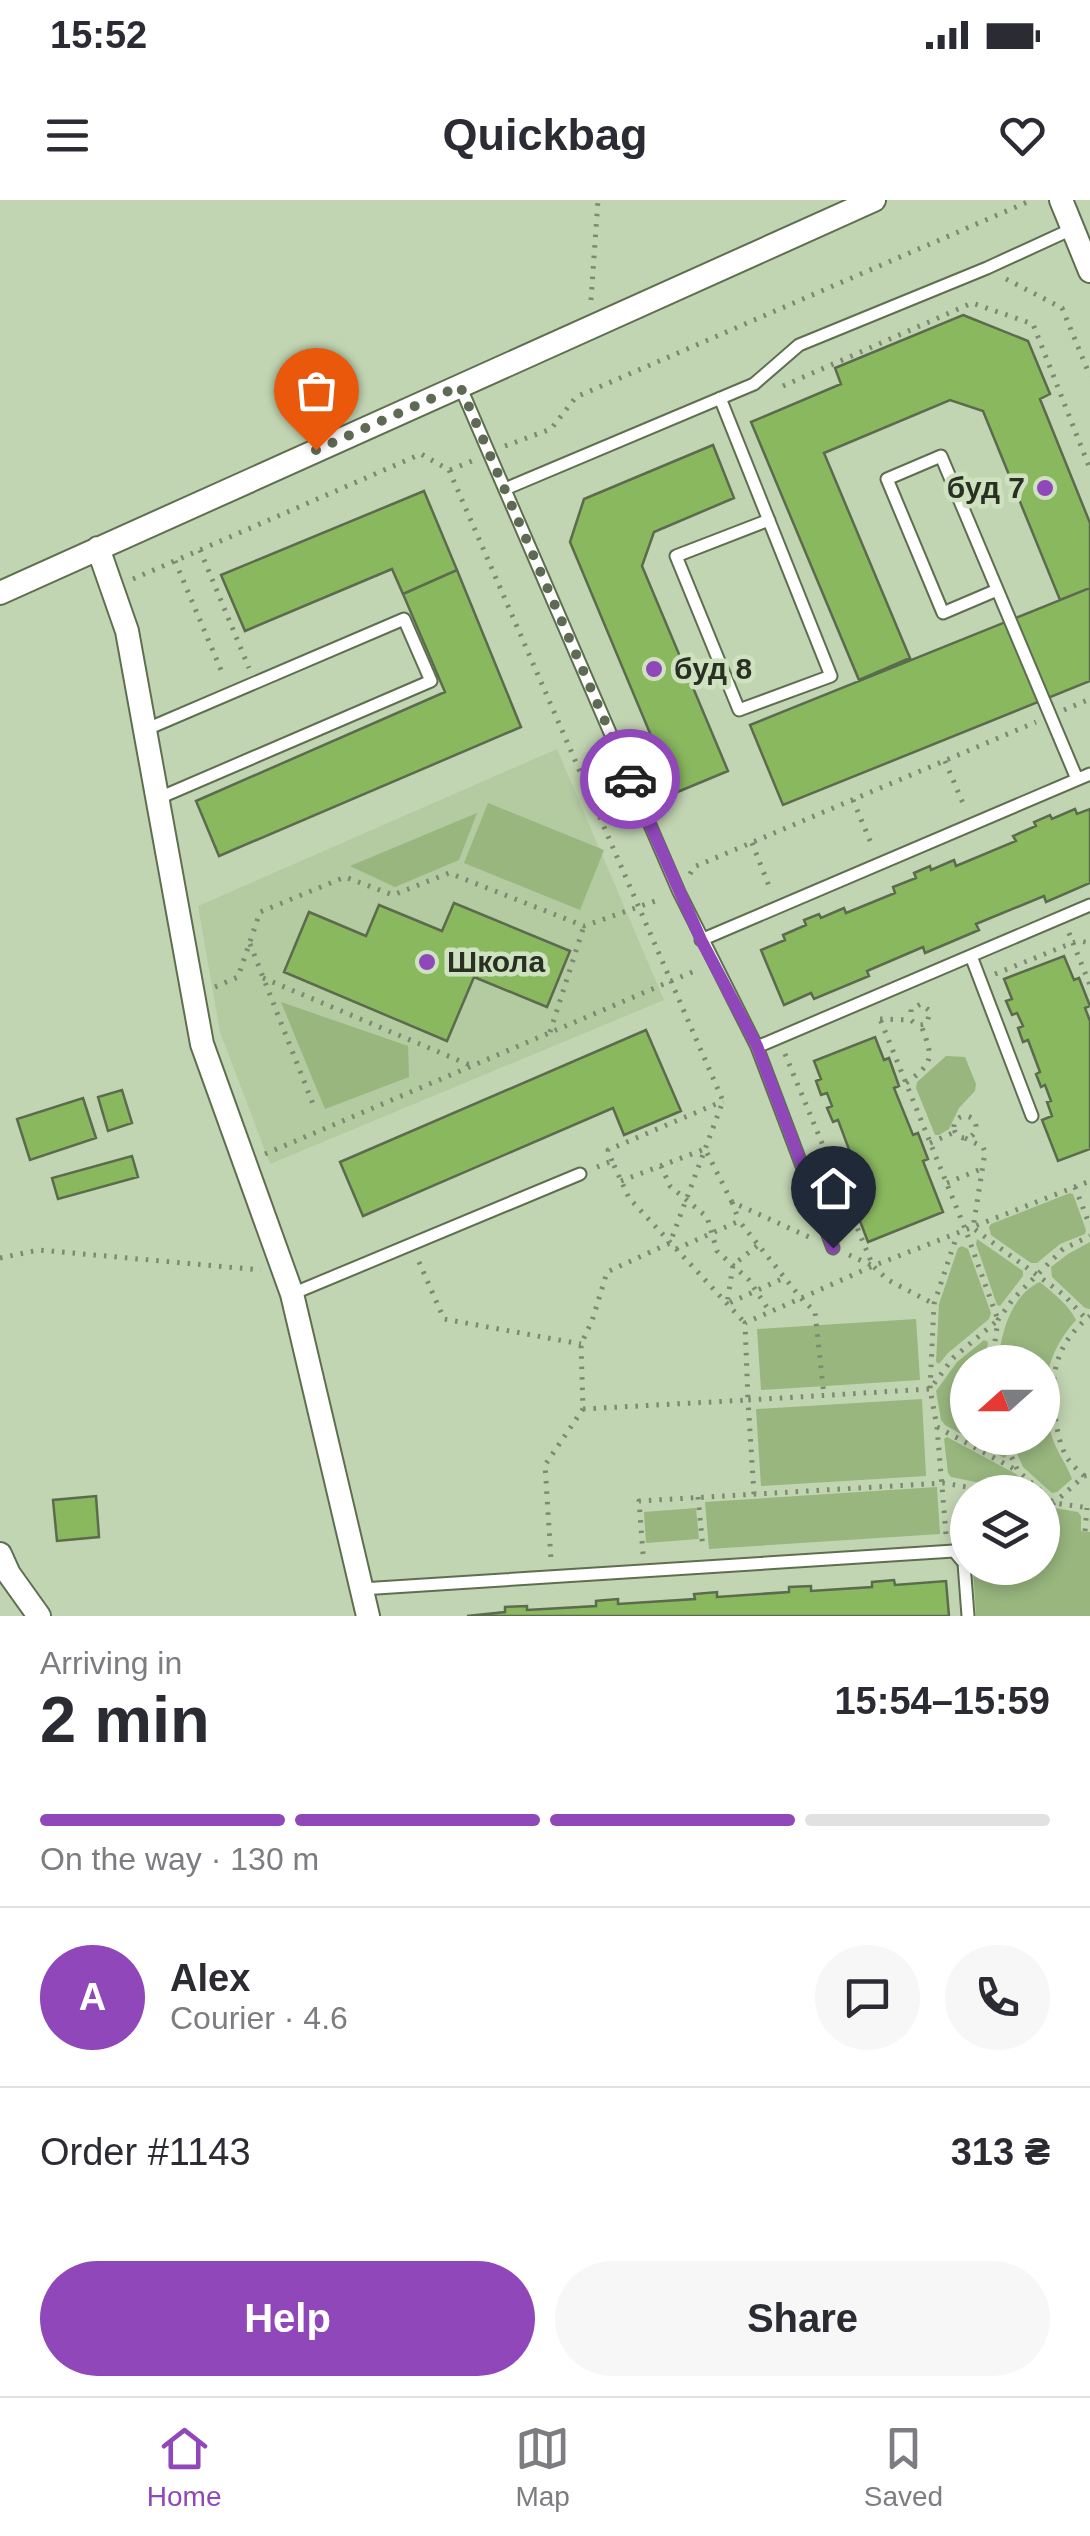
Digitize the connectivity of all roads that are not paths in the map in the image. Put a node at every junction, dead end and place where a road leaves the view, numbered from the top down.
1 (874, 200) edge
2 (1061, 200) edge
3 (1072, 228) junction
4 (1090, 271) edge
5 (460, 386) junction
6 (720, 398) junction
7 (505, 489) junction
8 (768, 520) junction
9 (98, 548) junction
10 (997, 590) junction
11 (0, 593) edge
12 (147, 729) junction
13 (1084, 777) edge
14 (159, 798) junction
15 (1090, 905) edge
16 (701, 940) junction
17 (971, 956) junction
18 (757, 1046) junction
19 (1032, 1116) dead end
20 (580, 1174) road end
21 (833, 1248) road end
22 (288, 1283) junction
23 (0, 1554) edge
24 (361, 1589) junction
25 (40, 1616) edge
26 (368, 1616) edge
27 (968, 1616) edge

1 - 5 street
2 - 3 street
3 - 4 street
3 - 6 lane
5 - 7 lane
5 - 9 street
6 - 7 lane
6 - 8 lane
7 - 16 lane
8 - 8 lane
9 - 11 street
9 - 12 street
10 - 10 lane
10 - 13 lane
12 - 14 street
12 - 14 lane
13 - 16 lane
14 - 22 street
15 - 17 lane
16 - 18 lane
17 - 18 lane
17 - 19 lane
18 - 21 lane
20 - 22 lane
22 - 24 street
23 - 25 street
24 - 26 street
24 - 27 lane

